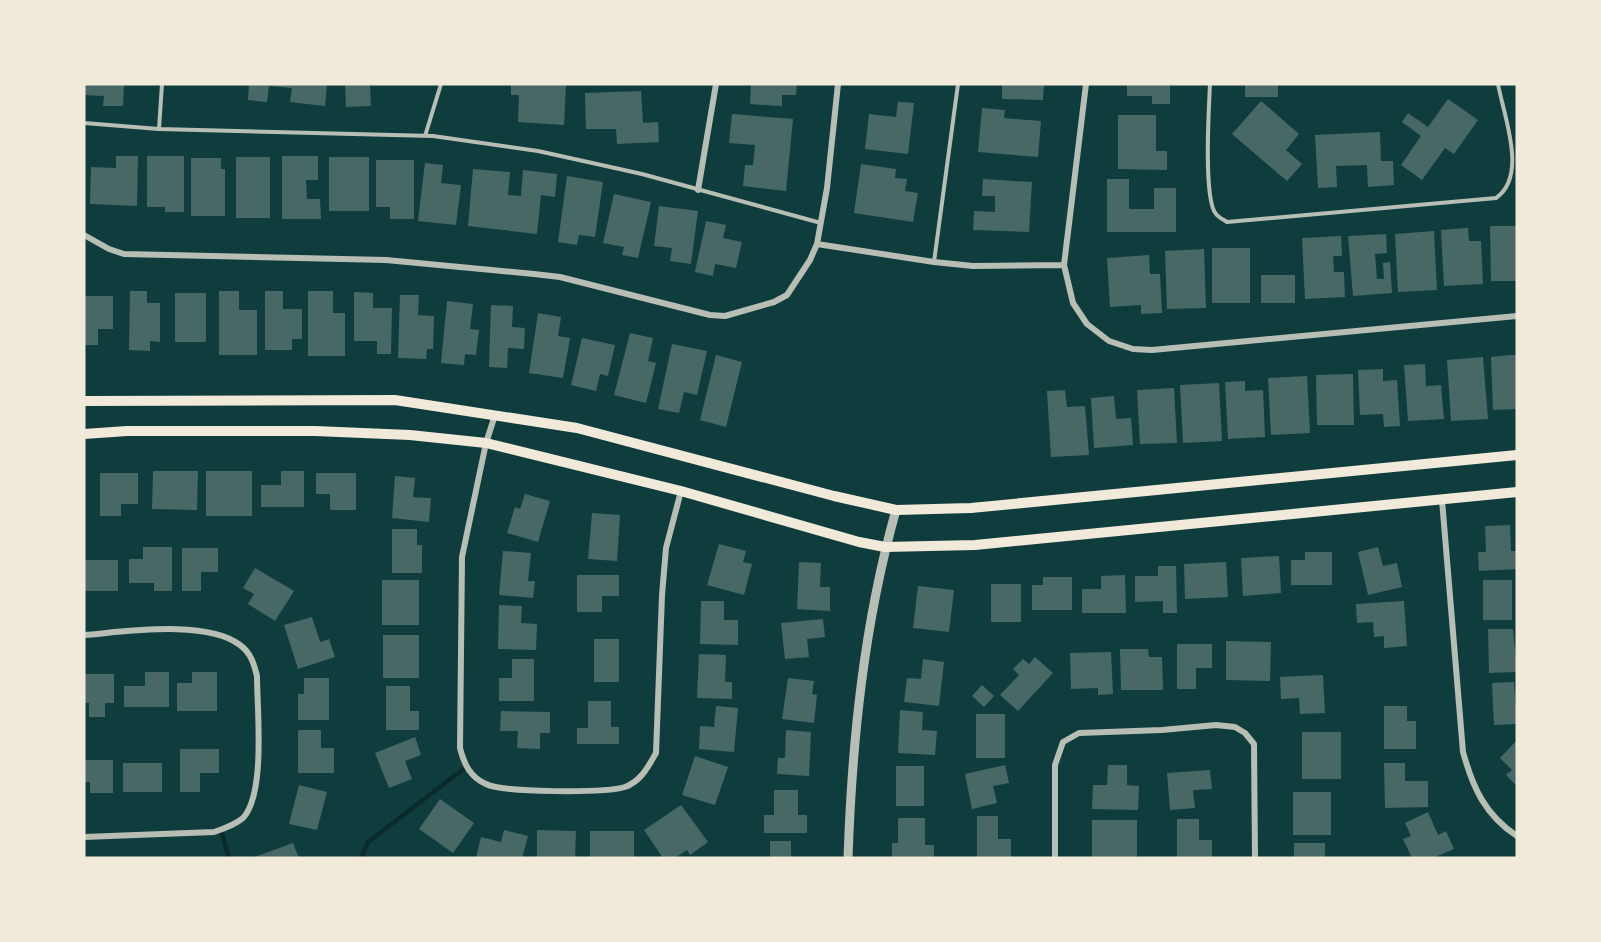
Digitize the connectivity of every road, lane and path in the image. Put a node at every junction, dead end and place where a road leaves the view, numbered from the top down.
1 (162, 84) edge
2 (441, 84) edge
3 (716, 84) edge
4 (838, 84) edge
5 (958, 84) edge
6 (1086, 84) edge
7 (1210, 84) edge
8 (1498, 84) edge
9 (84, 123) edge
10 (159, 129) junction
11 (425, 136) junction
12 (698, 190) junction
13 (821, 223) junction
14 (84, 235) edge
15 (817, 244) junction
16 (934, 262) junction
17 (1064, 265) junction
18 (1517, 316) edge
19 (84, 401) edge
20 (495, 414) junction
21 (84, 434) edge
22 (486, 444) junction
23 (1517, 455) edge
24 (681, 491) junction
25 (1517, 492) edge
26 (1442, 500) junction
27 (896, 510) junction
28 (885, 547) junction
29 (84, 635) edge
30 (1517, 836) edge
31 (84, 837) edge
32 (848, 858) edge
33 (1054, 858) edge
34 (1255, 858) edge

1 - 10 lane
2 - 11 lane
3 - 12 street
4 - 13 street
5 - 16 lane
6 - 17 street
7 - 8 lane
9 - 10 lane
10 - 11 lane
11 - 12 lane
12 - 13 lane
13 - 15 street
14 - 15 street
15 - 16 street
16 - 17 street
17 - 18 street
19 - 20 main road
20 - 22 street
20 - 27 main road
21 - 22 main road
22 - 24 main road
22 - 24 street
23 - 27 main road
24 - 28 main road
25 - 26 main road
26 - 28 main road
26 - 30 street
27 - 28 street
28 - 32 street
29 - 31 street
33 - 34 street

